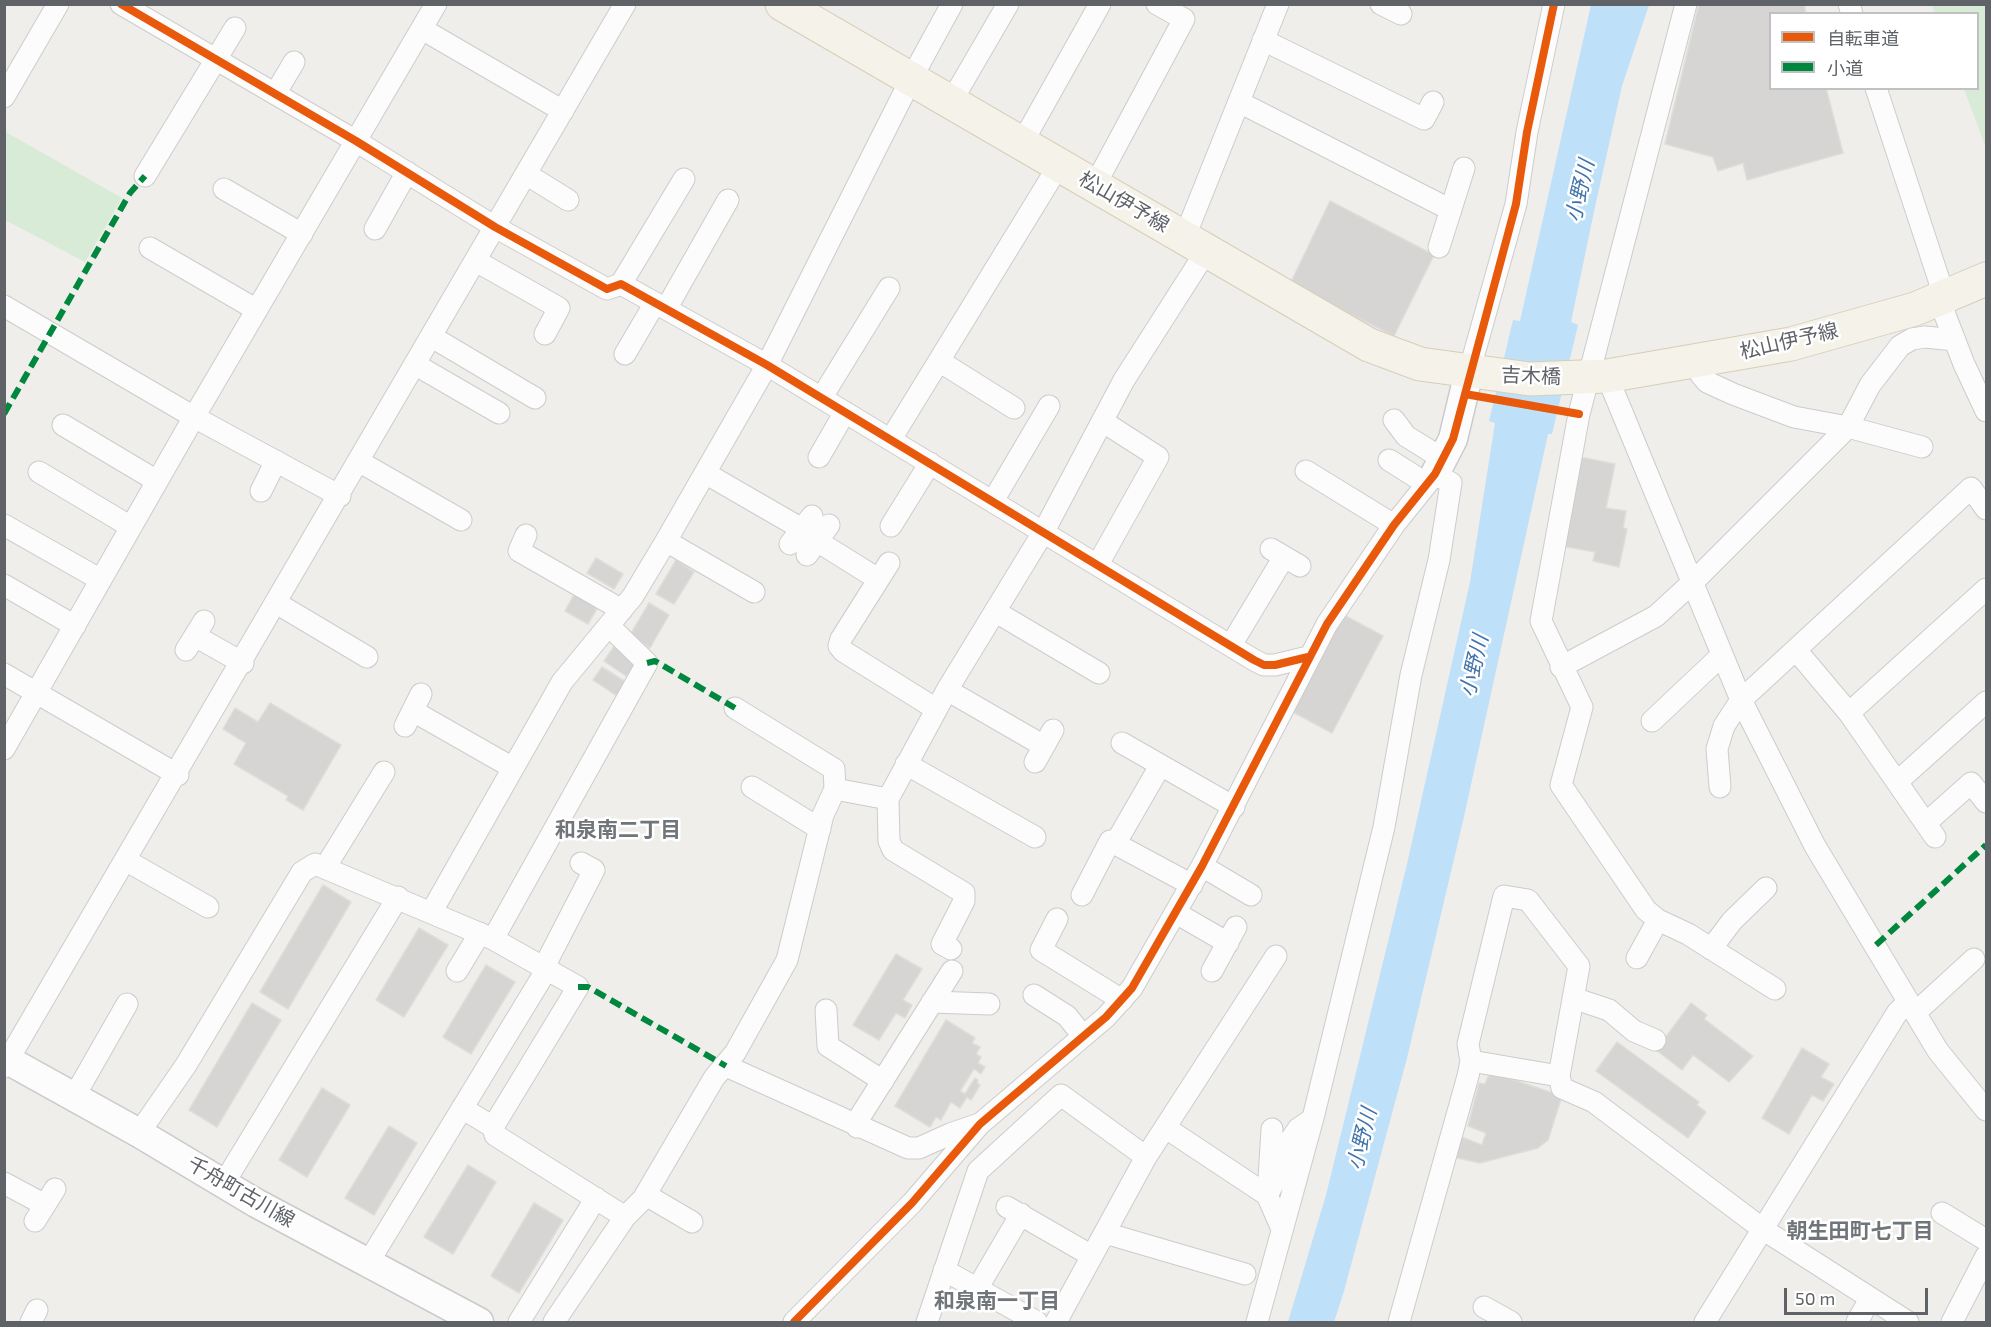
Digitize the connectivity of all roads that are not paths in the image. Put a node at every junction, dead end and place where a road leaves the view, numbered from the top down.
1 (58, 4) edge
2 (121, 4) edge
3 (436, 4) edge
4 (625, 4) edge
5 (952, 4) edge
6 (1008, 4) edge
7 (1100, 4) edge
8 (1156, 4) edge
9 (1278, 4) edge
10 (1381, 4) edge
11 (1554, 4) edge
12 (1686, 4) edge
13 (783, 5) edge
14 (1401, 14) dead end
15 (235, 28) dead end
16 (422, 29) junction
17 (1263, 40) junction
18 (215, 59) junction
19 (294, 62) dead end
20 (13, 66) edge
21 (911, 79) junction
22 (1877, 90) edge
23 (275, 94) junction
24 (4, 97) edge
25 (951, 102) junction
26 (1239, 102) junction
27 (1433, 102) dead end
28 (563, 111) junction
29 (356, 141) junction
30 (1022, 143) junction
31 (1059, 165) junction
32 (1464, 168) dead end
33 (407, 172) junction
34 (526, 174) junction
35 (145, 176) dead end
36 (684, 179) dead end
37 (1095, 185) junction
38 (224, 189) dead end
39 (568, 200) dead end
40 (728, 200) dead end
41 (1450, 210) junction
42 (495, 227) junction
43 (375, 229) dead end
44 (302, 234) junction
45 (1196, 243) junction
46 (1439, 247) dead end
47 (150, 248) dead end
48 (476, 261) junction
49 (1986, 279) edge
50 (621, 284) junction
51 (889, 288) dead end
52 (1942, 297) junction
53 (4, 306) edge
54 (660, 306) junction
55 (257, 310) junction
56 (546, 334) dead end
57 (432, 337) junction
58 (626, 340) dead end
59 (1955, 340) junction
60 (1696, 360) junction
61 (939, 362) junction
62 (416, 365) junction
63 (767, 365) junction
64 (1473, 373) junction
65 (1594, 377) junction
66 (535, 398) dead end
67 (822, 398) junction
68 (1048, 406) dead end
69 (1014, 408) dead end
70 (1986, 411) edge
71 (845, 412) junction
72 (499, 413) dead end
73 (194, 417) junction
74 (1394, 420) dead end
75 (1102, 421) junction
76 (63, 425) dead end
77 (1848, 427) junction
78 (891, 439) junction
79 (1922, 447) dead end
80 (819, 457) dead end
81 (1389, 460) dead end
82 (276, 461) junction
83 (360, 462) junction
84 (930, 463) junction
85 (39, 471) dead end
86 (1306, 471) dead end
87 (1435, 472) junction
88 (705, 473) junction
89 (157, 481) junction
90 (261, 491) dead end
91 (340, 496) junction
92 (993, 501) junction
93 (454, 509) dead end
94 (1986, 509) edge
95 (4, 525) edge
96 (1394, 525) junction
97 (891, 526) dead end
98 (131, 527) junction
99 (1044, 531) junction
100 (526, 535) dead end
101 (666, 541) junction
102 (1285, 557) dead end
103 (1098, 564) junction
104 (101, 580) junction
105 (1693, 582) junction
106 (4, 585) edge
107 (1986, 589) edge
108 (754, 592) dead end
109 (278, 604) junction
110 (996, 612) junction
111 (616, 618) junction
112 (75, 626) junction
113 (195, 636) dead end
114 (1231, 645) junction
115 (1796, 650) junction
116 (1722, 654) junction
117 (367, 657) dead end
118 (1308, 657) junction
119 (243, 663) junction
120 (1562, 668) junction
121 (1099, 673) dead end
122 (4, 674) edge
123 (947, 690) junction
124 (37, 693) junction
125 (1741, 700) junction
126 (1986, 702) edge
127 (735, 708) dead end
128 (936, 708) junction
129 (413, 710) dead end
130 (1849, 713) junction
131 (1652, 721) dead end
132 (1122, 743) dead end
133 (1044, 746) dead end
134 (4, 749) edge
135 (906, 764) junction
136 (1160, 766) junction
137 (513, 768) junction
138 (384, 772) dead end
139 (178, 775) junction
140 (1897, 782) junction
141 (752, 787) dead end
142 (1720, 787) dead end
143 (835, 789) junction
144 (888, 799) junction
145 (1986, 801) edge
146 (1234, 807) junction
147 (820, 829) junction
148 (1035, 837) dead end
149 (1115, 844) junction
150 (127, 861) junction
151 (581, 863) dead end
152 (326, 866) junction
153 (1202, 866) junction
154 (1192, 885) junction
155 (1766, 888) dead end
156 (1082, 894) dead end
157 (1251, 895) dead end
158 (398, 897) junction
159 (208, 907) dead end
160 (432, 911) junction
161 (1176, 913) junction
162 (1056, 920) dead end
163 (1658, 920) junction
164 (487, 936) junction
165 (951, 949) dead end
166 (1711, 949) junction
167 (1276, 956) dead end
168 (1637, 958) dead end
169 (1974, 959) dead end
170 (546, 968) junction
171 (952, 970) dead end
172 (457, 971) dead end
173 (1212, 971) dead end
174 (1775, 989) dead end
175 (1034, 995) dead end
176 (1573, 998) junction
177 (1122, 1000) junction
178 (932, 1002) junction
179 (127, 1004) dead end
180 (989, 1004) dead end
181 (1912, 1008) junction
182 (826, 1010) dead end
183 (1083, 1036) junction
184 (1655, 1040) dead end
185 (1471, 1061) junction
186 (6, 1062) edge
187 (726, 1066) junction
188 (1559, 1076) junction
189 (883, 1081) junction
190 (74, 1097) junction
191 (462, 1108) junction
192 (1986, 1110) edge
193 (988, 1117) junction
194 (1313, 1118) junction
195 (493, 1127) junction
196 (857, 1127) junction
197 (1166, 1128) junction
198 (1272, 1129) dead end
199 (139, 1133) junction
200 (1146, 1157) junction
201 (987, 1164) junction
202 (4, 1183) edge
203 (224, 1184) junction
204 (646, 1195) junction
205 (1267, 1195) junction
206 (596, 1198) junction
207 (45, 1205) dead end
208 (1942, 1213) dead end
209 (625, 1217) junction
210 (692, 1222) dead end
211 (1282, 1229) junction
212 (1764, 1230) junction
213 (1105, 1233) junction
214 (1986, 1240) edge
215 (1092, 1256) junction
216 (1986, 1257) edge
217 (368, 1263) junction
218 (944, 1270) junction
219 (1245, 1274) dead end
220 (977, 1289) junction
221 (1870, 1299) junction
222 (1057, 1322) edge
223 (479, 1323) edge
224 (519, 1323) edge
225 (554, 1323) edge
226 (795, 1323) edge
227 (927, 1323) edge
228 (1037, 1323) edge
229 (1257, 1323) edge
230 (1399, 1323) edge
231 (1705, 1323) edge
232 (1857, 1323) edge
233 (1908, 1323) edge
234 (1952, 1323) edge

1 - 20 street
2 - 18 street
3 - 16 street
4 - 28 street
5 - 21 street
6 - 25 street
7 - 30 street
8 - 37 street
9 - 17 street
10 - 14 street
11 - 64 street
12 - 65 street
13 - 21 main road, 松山伊予線
15 - 18 street
16 - 28 street
16 - 29 street
17 - 26 street
17 - 27 street
18 - 23 street
18 - 35 street
19 - 23 street
20 - 24 street
21 - 25 main road, 松山伊予線
21 - 63 street
22 - 52 street
23 - 29 street
25 - 30 main road, 松山伊予線
26 - 41 street
26 - 45 street
28 - 34 street
29 - 33 street
29 - 44 street
30 - 31 main road, 松山伊予線
31 - 37 main road, 松山伊予線
31 - 61 street
32 - 41 street
33 - 42 street
33 - 43 street
34 - 39 street
34 - 42 street
36 - 50 street
37 - 45 main road, 松山伊予線
38 - 44 street
40 - 54 street
41 - 46 street
42 - 48 street
42 - 50 street
44 - 55 street
45 - 64 main road, 松山伊予線
45 - 75 street
47 - 55 street
48 - 56 street
48 - 57 street
49 - 52 main road, 松山伊予線
50 - 54 street
51 - 67 street
52 - 59 street
52 - 60 main road, 松山伊予線
53 - 73 street
54 - 58 street
54 - 63 street
55 - 73 street
57 - 62 street
57 - 66 street
59 - 70 street
59 - 77 street
60 - 65 main road, 松山伊予線
60 - 77 street
61 - 69 street
61 - 78 street
62 - 72 street
62 - 83 street
63 - 67 street
63 - 88 street
64 - 65 main road, 吉木橋
64 - 87 street
65 - 105 street
65 - 120 street
67 - 71 street
68 - 92 street
71 - 78 street
71 - 80 street
73 - 82 street
73 - 89 street
74 - 87 street
75 - 99 street
75 - 103 street
76 - 89 street
77 - 79 street
77 - 105 street
78 - 84 street
81 - 87 street
82 - 90 street
82 - 91 street
83 - 91 street
83 - 93 street
84 - 92 street
84 - 97 street
85 - 98 street
86 - 96 street
87 - 96 street
87 - 194 street
88 - 101 street
88 - 128 street
89 - 98 street
91 - 109 street
92 - 99 street
94 - 115 street
95 - 104 street
96 - 118 street
98 - 104 street
99 - 103 street
99 - 110 street
100 - 111 street
101 - 108 street
101 - 111 street
102 - 114 street
103 - 114 street
104 - 112 street
105 - 116 street
105 - 120 street
106 - 112 street
107 - 130 street
109 - 117 street
109 - 119 street
110 - 121 street
110 - 123 street
111 - 137 street
111 - 164 street
112 - 124 street
113 - 119 street
114 - 118 street
115 - 125 street
115 - 130 street
116 - 125 street
116 - 131 street
118 - 146 street
119 - 139 street
120 - 163 street
122 - 124 street
123 - 128 street
123 - 133 street
124 - 134 street
124 - 139 street
125 - 142 street
125 - 181 street
126 - 140 street
127 - 143 street
128 - 135 street
129 - 137 street
130 - 140 street
132 - 136 street
135 - 144 street
135 - 148 street
136 - 146 street
136 - 149 street
137 - 160 street
138 - 152 street
139 - 150 street
140 - 145 street
141 - 147 street
143 - 144 street
143 - 147 street
144 - 165 street
146 - 153 street
147 - 187 street
149 - 154 street
149 - 156 street
150 - 159 street
150 - 186 street
151 - 170 street
152 - 158 street
152 - 199 street
153 - 154 street
153 - 157 street
154 - 161 street
155 - 166 street
158 - 160 street
158 - 203 street
160 - 164 street
161 - 173 street
161 - 177 street
162 - 177 street
163 - 166 street
163 - 168 street
164 - 170 street
164 - 172 street
166 - 174 street
167 - 197 street
169 - 181 street
170 - 191 street
170 - 195 street
171 - 178 street
175 - 183 street
176 - 184 street
176 - 185 street
176 - 188 street
177 - 183 street
178 - 180 street
178 - 189 street
179 - 190 street
181 - 192 street
181 - 212 street
182 - 189 street
183 - 193 street
185 - 188 street
185 - 230 street
186 - 190 street, 千舟町古川線
187 - 196 street
187 - 204 street
188 - 212 street
189 - 196 street
190 - 199 street, 千舟町古川線
191 - 195 street
191 - 217 street
193 - 196 street
193 - 201 street
193 - 226 street
194 - 205 street
194 - 211 street
195 - 206 street
197 - 200 street
197 - 205 street
198 - 205 street
199 - 203 street, 千舟町古川線
200 - 201 street
200 - 213 street
201 - 218 street
202 - 207 street
203 - 217 street, 千舟町古川線
204 - 209 street
204 - 210 street
205 - 211 street
206 - 209 street
206 - 224 street
208 - 214 street
209 - 225 street
211 - 229 street
212 - 221 street
212 - 231 street
213 - 215 street
213 - 219 street
215 - 220 street
215 - 222 street
216 - 234 street
217 - 223 street, 千舟町古川線
218 - 220 street
218 - 227 street
220 - 228 street
221 - 232 street
221 - 233 street

